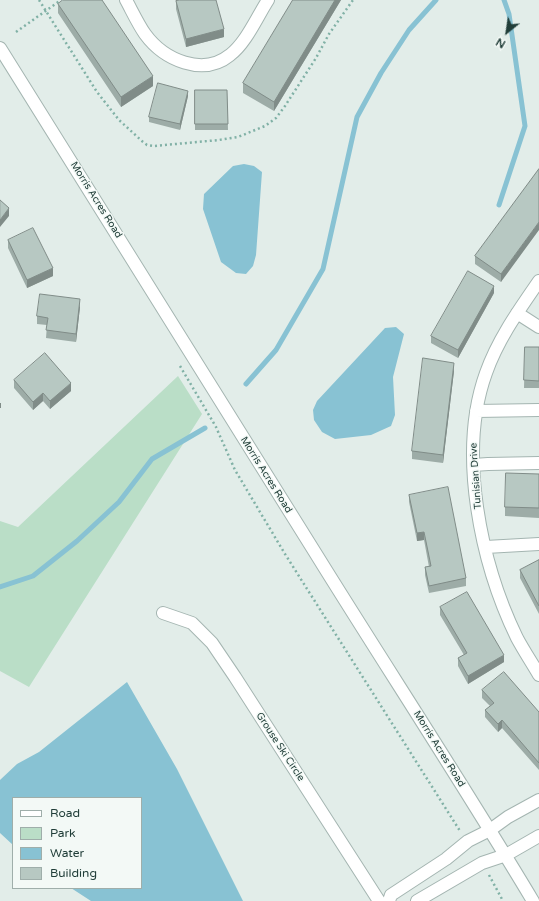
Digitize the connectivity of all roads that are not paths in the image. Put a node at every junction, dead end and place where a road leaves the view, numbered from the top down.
1 (126, 0) edge
2 (268, 0) edge
3 (0, 48) edge
4 (539, 281) edge
5 (517, 312) junction
6 (539, 326) edge
7 (539, 410) edge
8 (476, 411) junction
9 (539, 463) edge
10 (474, 466) junction
11 (539, 544) edge
12 (486, 547) junction
13 (163, 612) dead end
14 (539, 675) edge
15 (539, 800) edge
16 (490, 830) junction
17 (539, 836) edge
18 (506, 856) junction
19 (378, 901) edge
20 (388, 901) edge
21 (417, 901) edge
22 (534, 901) edge

1 - 2 street
3 - 16 street, Morris Acres Road
4 - 5 street, Tunisian Drive
5 - 6 street
5 - 8 street, Tunisian Drive
7 - 8 street
8 - 10 street, Tunisian Drive
9 - 10 street
10 - 12 street, Tunisian Drive
11 - 12 street
12 - 14 street, Tunisian Drive
13 - 19 street, Grouse Ski Circle
15 - 16 street
16 - 18 street, Morris Acres Road
16 - 20 street
17 - 18 street
18 - 21 street
18 - 22 street, Morris Acres Road

